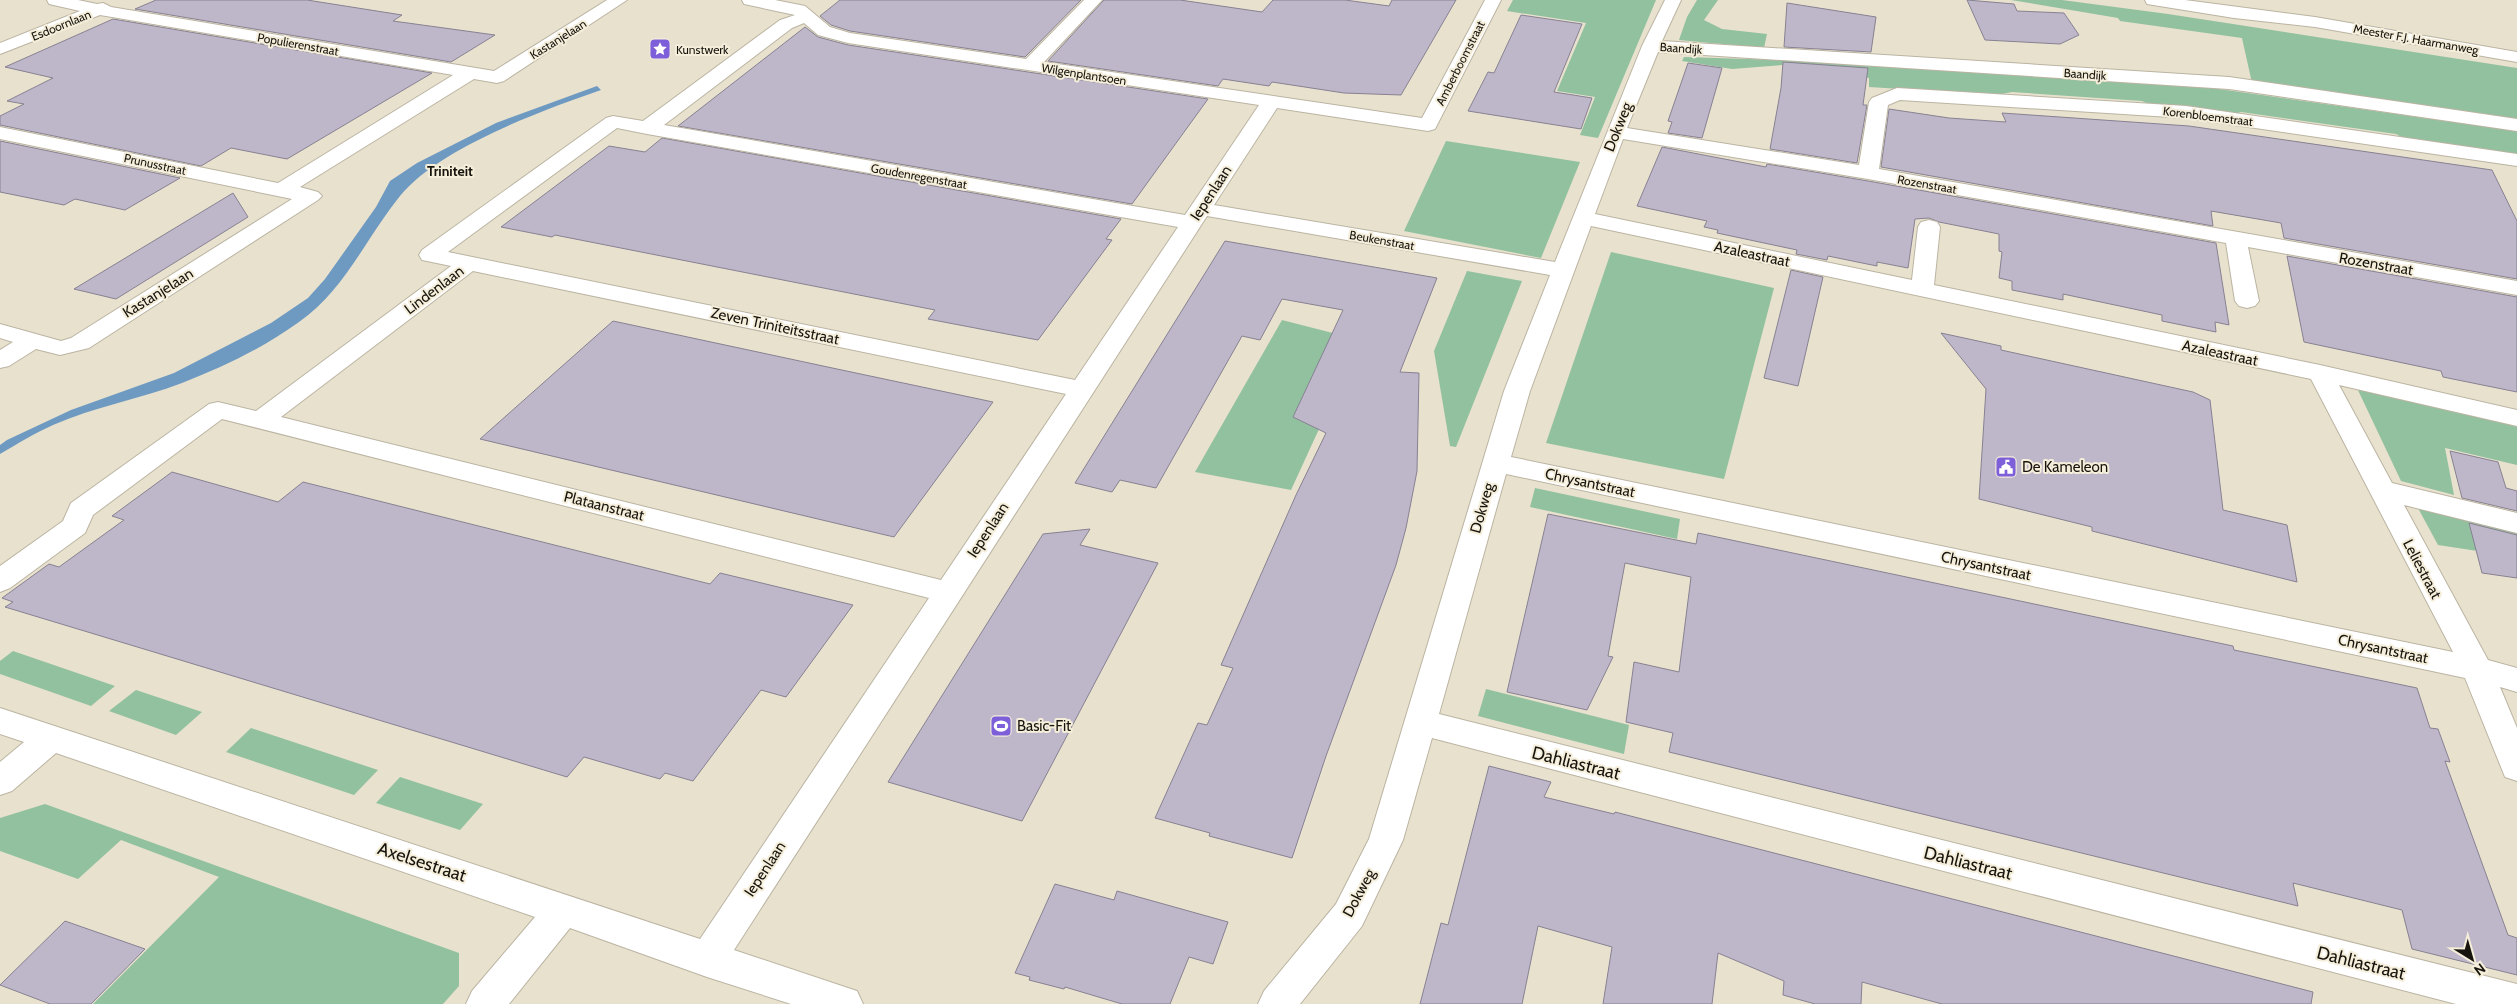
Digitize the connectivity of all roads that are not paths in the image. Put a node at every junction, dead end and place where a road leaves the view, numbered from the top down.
1 (55, 0) edge
2 (123, 0) edge
3 (619, 0) edge
4 (750, 0) edge
5 (1094, 0) edge
6 (1493, 0) edge
7 (1674, 0) edge
8 (2153, 0) edge
9 (2223, 0) edge
10 (99, 10) junction
11 (808, 16) junction
12 (2315, 22) junction
13 (1651, 46) junction
14 (0, 49) edge
15 (2517, 57) edge
16 (1030, 66) junction
17 (470, 73) junction
18 (497, 77) joint
19 (1271, 102) junction
20 (1428, 125) joint
21 (2517, 125) edge
22 (647, 128) junction
23 (1616, 132) junction
24 (0, 133) edge
25 (2517, 160) edge
26 (1868, 173) junction
27 (281, 190) junction
28 (311, 196) joint
29 (1197, 216) junction
30 (1582, 218) junction
31 (1929, 227) dead end
32 (2236, 239) junction
33 (469, 263) junction
34 (1562, 270) junction
35 (2517, 288) edge
36 (1922, 290) junction
37 (2248, 300) dead end
38 (0, 331) edge
39 (34, 340) junction
40 (0, 361) edge
41 (2320, 374) junction
42 (1081, 389) junction
43 (2517, 418) edge
44 (260, 421) junction
45 (1495, 463) junction
46 (2381, 490) junction
47 (2517, 523) edge
48 (0, 581) edge
49 (947, 592) junction
50 (2477, 669) junction
51 (2517, 680) edge
52 (0, 721) edge
53 (1420, 722) junction
54 (52, 738) junction
55 (2517, 767) edge
56 (0, 781) edge
57 (564, 909) junction
58 (707, 960) junction
59 (2517, 1002) edge
60 (485, 1004) edge
61 (844, 1004) edge
62 (1277, 1004) edge

1 - 10 street, Populierenstraat
2 - 10 street, Esdoornlaan
3 - 18 street, Kastanjelaan
4 - 11 street, Wilgenplantsoen
5 - 16 street
6 - 20 street, Amberboomstraat
7 - 13 street, Dokweg
8 - 12 street, Meester F.J. Haarmanweg
9 - 12 street, Meester F.J. Haarmanweg
10 - 14 street, Esdoornlaan
10 - 17 street, Populierenstraat
11 - 16 street, Wilgenplantsoen
11 - 22 street
12 - 15 street, Meester F.J. Haarmanweg
13 - 21 street, Baandijk
13 - 23 street, Dokweg
16 - 19 street, Wilgenplantsoen
17 - 18 street, Populierenstraat
17 - 27 street
19 - 20 street, Wilgenplantsoen
19 - 29 street, Iepenlaan
22 - 29 street, Goudenregenstraat
22 - 33 street, Lindenlaan
23 - 26 street, Rozenstraat
23 - 30 street, Dokweg
24 - 27 street, Prunusstraat
25 - 26 street, Korenbloemstraat
26 - 32 street, Rozenstraat
27 - 28 street, Prunusstraat
28 - 39 street, Kastanjelaan
29 - 34 street, Beukenstraat
29 - 42 street, Iepenlaan
30 - 34 street, Dokweg
30 - 36 street, Azaleastraat
31 - 36 street
32 - 35 street, Rozenstraat
32 - 37 street
33 - 42 street, Zeven Triniteitsstraat
33 - 44 street, Lindenlaan
34 - 45 street, Dokweg
36 - 41 street, Azaleastraat
38 - 39 street, Kastanjelaan
39 - 40 street
41 - 43 street, Azaleastraat
41 - 46 street, Leliestraat
42 - 49 street, Iepenlaan
44 - 48 street
44 - 49 street, Plataanstraat
45 - 50 street, Chrysantstraat
45 - 53 street, Dokweg
46 - 47 street
46 - 50 street, Leliestraat
49 - 58 street, Iepenlaan
50 - 51 street, Chrysantstraat
50 - 55 street, Leliestraat
52 - 54 street, Axelsestraat
53 - 59 street, Dahliastraat
53 - 62 street, Dokweg
54 - 56 street
54 - 57 street, Axelsestraat
57 - 58 street, Axelsestraat
57 - 60 street
58 - 61 street, Axelsestraat

